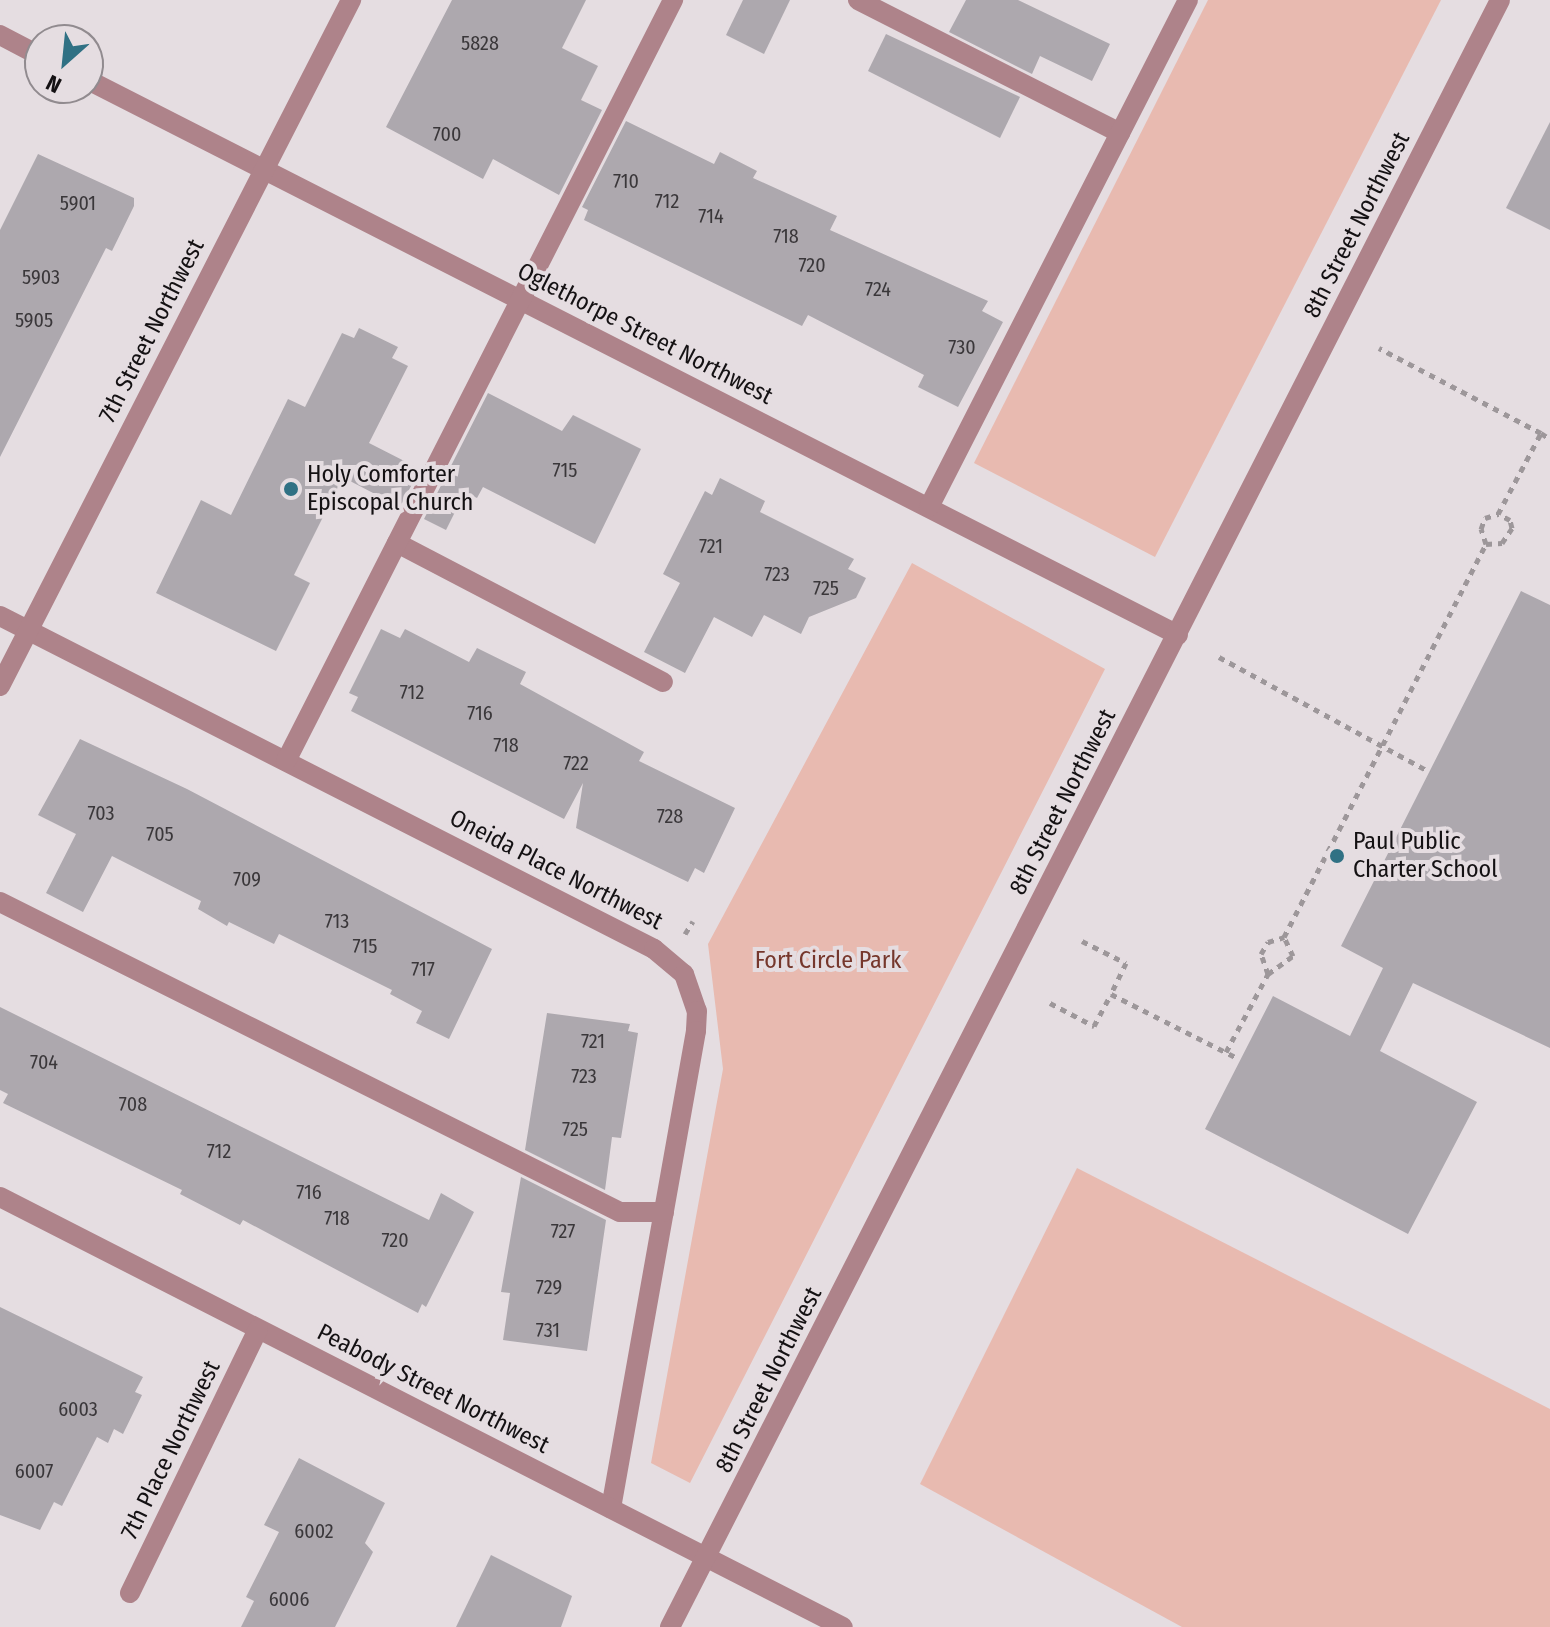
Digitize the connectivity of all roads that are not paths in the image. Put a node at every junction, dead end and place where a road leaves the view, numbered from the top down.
1 (351, 0) edge
2 (673, 0) edge
3 (858, 0) edge
4 (1188, 0) edge
5 (1500, 0) edge
6 (2, 41) edge
7 (24, 50) edge
8 (104, 88) edge
9 (1120, 133) junction
10 (264, 170) junction
11 (520, 300) junction
12 (929, 507) junction
13 (397, 543) junction
14 (0, 616) edge
15 (29, 630) junction
16 (1178, 635) junction
17 (663, 682) dead end
18 (0, 686) edge
19 (286, 761) junction
20 (0, 902) edge
21 (0, 1197) edge
22 (664, 1212) junction
23 (258, 1329) junction
24 (611, 1509) junction
25 (707, 1558) junction
26 (130, 1593) dead end
27 (670, 1627) edge
28 (843, 1627) edge

1 - 10 street, 7th Street Northwest
2 - 11 street
3 - 9 street
4 - 9 street
5 - 16 street, 8th Street Northwest
6 - 7 street
8 - 10 street, Oglethorpe Street Northwest
9 - 12 street
10 - 11 street, Oglethorpe Street Northwest
10 - 15 street, 7th Street Northwest
11 - 12 street, Oglethorpe Street Northwest
11 - 13 street
12 - 16 street, Oglethorpe Street Northwest
13 - 17 street
13 - 19 street
14 - 15 street, Oneida Place Northwest
15 - 18 street, 7th Street Northwest
15 - 19 street, Oneida Place Northwest
16 - 25 street, 8th Street Northwest
19 - 22 street, Oneida Place Northwest
20 - 22 street
21 - 23 street, Peabody Street Northwest
22 - 24 street, Oneida Place Northwest
23 - 24 street, Peabody Street Northwest
23 - 26 street, 7th Place Northwest
24 - 25 street, Peabody Street Northwest
25 - 27 street, 8th Street Northwest
25 - 28 street, Peabody Street Northwest

